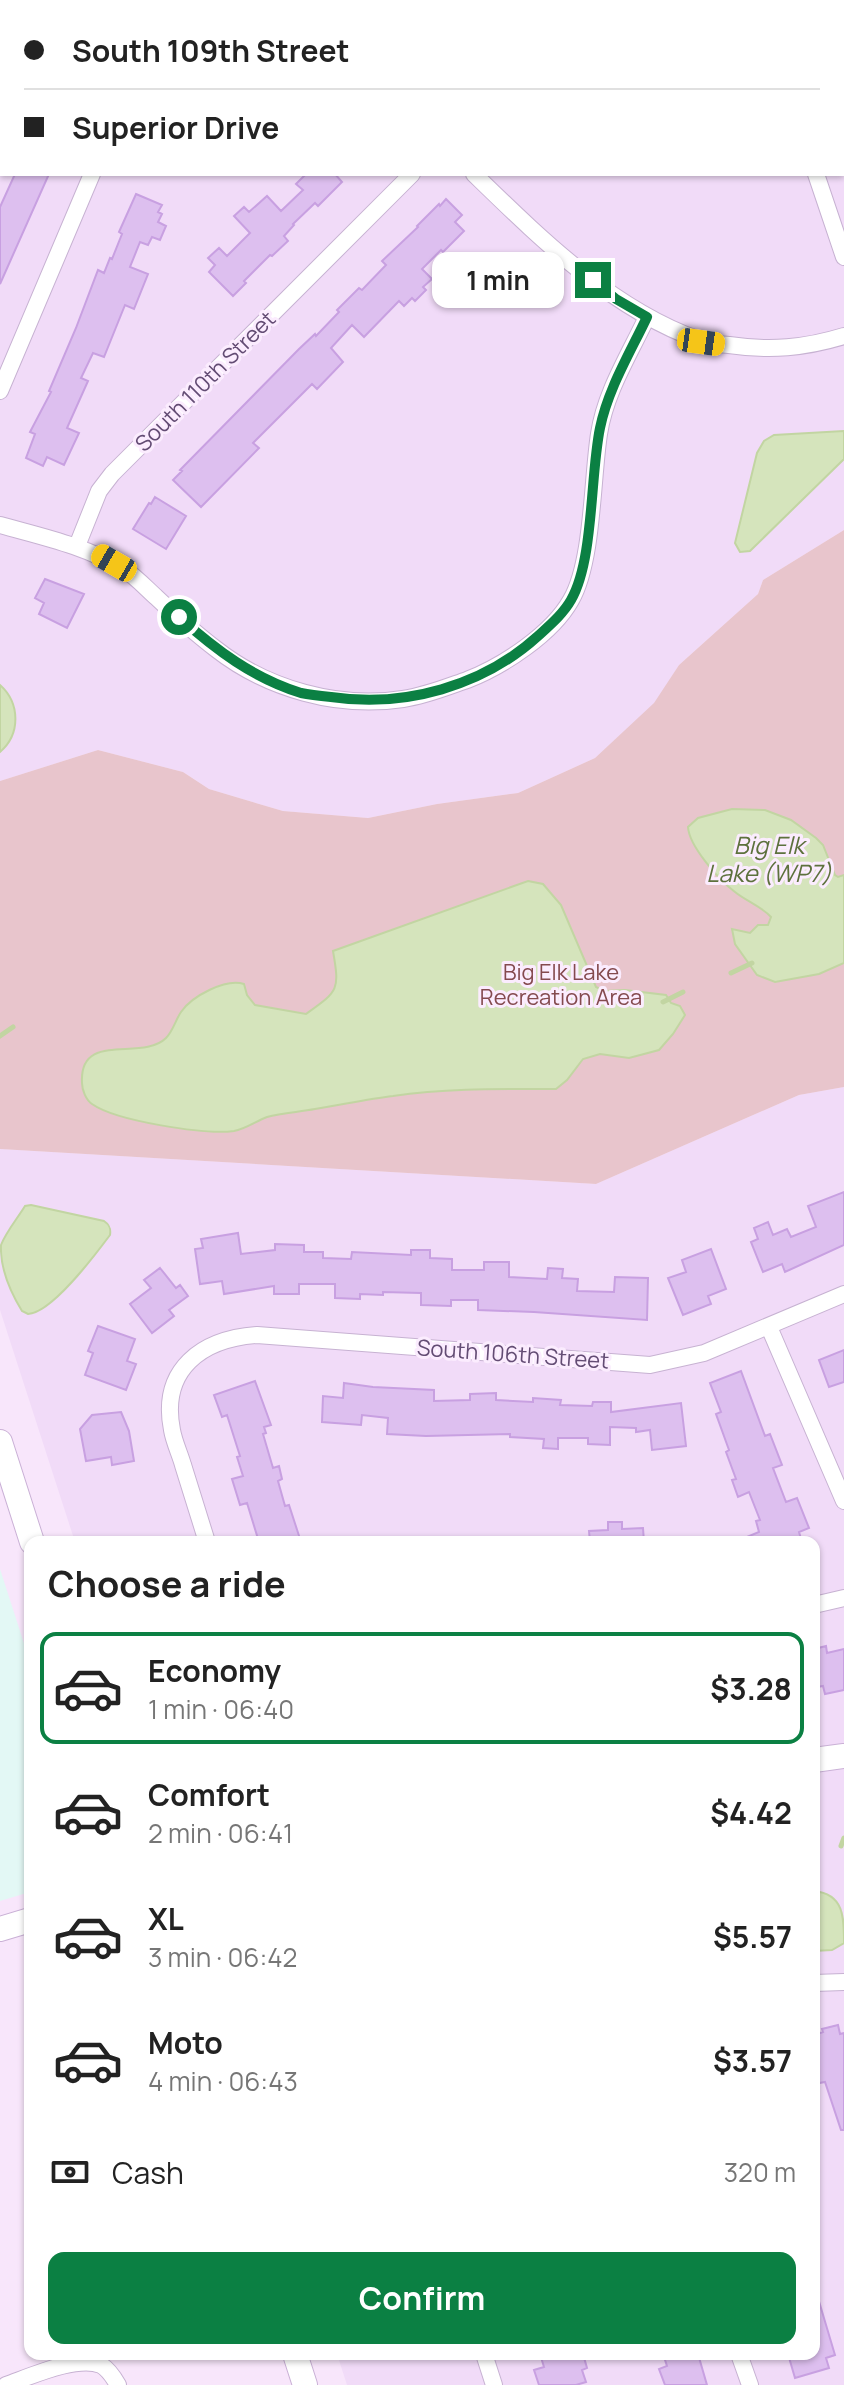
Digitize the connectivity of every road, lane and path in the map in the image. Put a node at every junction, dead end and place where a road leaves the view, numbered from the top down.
1 (91, 176) edge
2 (410, 176) edge
3 (476, 176) edge
4 (817, 176) edge
5 (844, 257) edge
6 (647, 317) junction
7 (844, 336) edge
8 (0, 391) edge
9 (0, 525) edge
10 (77, 546) junction
11 (844, 1294) edge
12 (769, 1327) junction
13 (0, 1442) edge
14 (844, 1501) edge
15 (30, 1536) edge
16 (205, 1536) edge
17 (844, 1598) edge
18 (820, 1604) edge
19 (844, 1756) edge
20 (820, 1759) edge
21 (24, 1922) edge
22 (0, 1929) edge
23 (844, 1982) edge
24 (820, 1983) edge
25 (297, 2360) edge
26 (486, 2360) edge
27 (741, 2360) edge
28 (6, 2385) edge
29 (118, 2385) edge
30 (305, 2385) edge
31 (494, 2385) edge
32 (750, 2385) edge

1 - 8 street
2 - 10 street, South 110th Street
3 - 6 street
4 - 5 street
6 - 7 street
6 - 10 street
9 - 10 street
11 - 12 street, South 106th Street
12 - 14 street
12 - 16 street, South 106th Street
13 - 15 street
17 - 18 street
19 - 20 street
21 - 22 street
23 - 24 street
25 - 30 street
26 - 31 street
27 - 32 street
28 - 29 street

